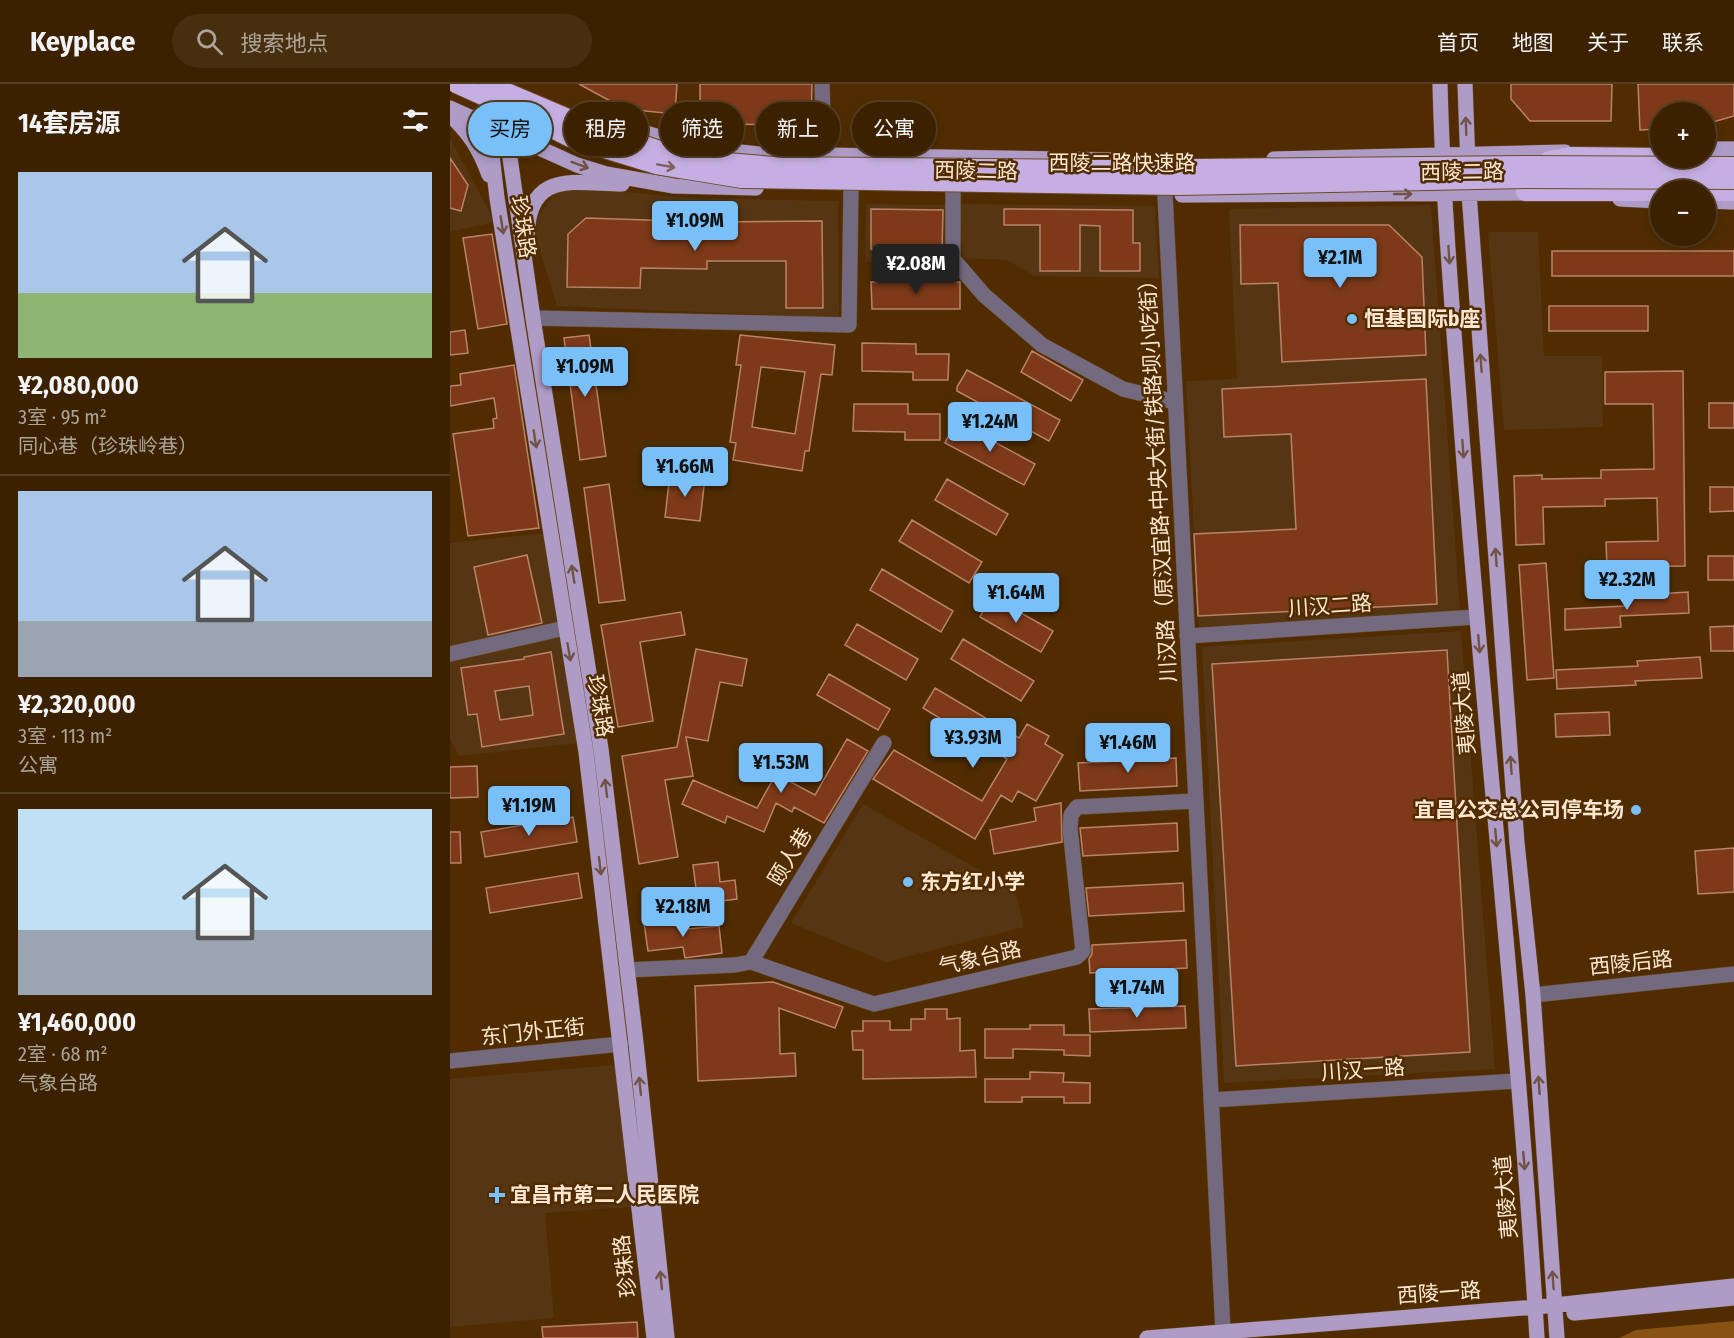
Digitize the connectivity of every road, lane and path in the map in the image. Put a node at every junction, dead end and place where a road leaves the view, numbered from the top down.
1 (456, 84) edge
2 (486, 84) edge
3 (499, 84) edge
4 (507, 84) edge
5 (822, 84) edge
6 (1440, 84) edge
7 (1465, 84) edge
8 (487, 102) edge
9 (502, 102) edge
10 (530, 102) edge
11 (536, 102) edge
12 (823, 102) edge
13 (450, 108) edge
14 (552, 111) edge
15 (450, 115) edge
16 (468, 116) edge
17 (1716, 149) edge
18 (1734, 149) edge
19 (1650, 150) edge
20 (552, 153) edge
21 (756, 154) edge
22 (1467, 154) junction
23 (840, 155) edge
24 (1442, 155) junction
25 (492, 156) edge
26 (509, 156) edge
27 (1650, 157) edge
28 (1716, 157) edge
29 (1734, 157) edge
30 (1525, 165) junction
31 (1734, 166) edge
32 (1734, 180) edge
33 (674, 186) junction
34 (851, 189) junction
35 (953, 191) junction
36 (1525, 192) junction
37 (1650, 192) edge
38 (1716, 192) edge
39 (1734, 192) edge
40 (1469, 193) junction
41 (1444, 194) junction
42 (1165, 195) junction
43 (497, 198) junction
44 (1650, 200) edge
45 (1716, 201) edge
46 (1734, 201) edge
47 (528, 286) junction
48 (533, 318) junction
49 (1175, 402) junction
50 (1476, 617) junction
51 (565, 628) junction
52 (1187, 636) junction
53 (450, 654) edge
54 (884, 743) dead end
55 (1196, 801) junction
56 (751, 962) junction
57 (627, 970) junction
58 (1734, 974) edge
59 (1533, 995) junction
60 (621, 1044) junction
61 (450, 1061) edge
62 (1517, 1081) junction
63 (1211, 1100) junction
64 (1734, 1286) edge
65 (1734, 1298) edge
66 (1555, 1310) junction
67 (1536, 1312) junction
68 (1223, 1331) junction
69 (654, 1338) edge
70 (667, 1338) edge
71 (1147, 1338) edge
72 (1266, 1338) edge
73 (1538, 1338) edge
74 (1557, 1338) edge

1 -> 32 highway, 西陵二路快速路, bridge
2 - 8 main road, 珍珠路
2 - 10 highway, 西陵二路快速路, bridge
3 - 9 main road, 珍珠路
4 - 11 highway, bridge
4 - 21 main road, 西陵二路
5 - 12 street
6 - 24 main road, 夷陵大道
22 -> 7 main road, 夷陵大道
13 - 16 main road, 西陵二路
14 - 30 highway, 西陵二路快速路, bridge
15 - 43 main road
17 - 18 main road
19 - 22 main road, 西陵二路
20 -> 33 main road, 西陵二路
22 - 24 main road, 西陵二路
22 - 40 main road, 夷陵大道
23 - 24 main road, 西陵二路
24 - 41 main road, 夷陵大道
25 - 43 main road, 珍珠路
26 - 47 main road, 珍珠路
27 - 30 highway, bridge
28 - 29 highway
30 - 31 highway, 西陵二路快速路, bridge
33 - 34 main road, 西陵二路
33 - 47 main road
34 - 35 main road, 西陵二路
34 - 48 street
35 - 42 main road, 西陵二路
35 - 49 street
36 - 37 highway
36 - 40 main road, 西陵二路
36 - 44 main road, 西陵二路
38 - 39 highway
40 - 41 main road, 西陵二路
59 -> 40 main road, 夷陵大道
42 -> 41 main road, 西陵二路
41 -> 50 main road, 夷陵大道
42 - 49 street, 川汉路（原汉宜路·中央大街/铁路坝小吃街）
43 -> 51 main road, 珍珠路
45 - 46 main road
47 - 48 main road, 珍珠路
57 -> 48 main road, 珍珠路
49 - 52 street, 川汉路（原汉宜路·中央大街/铁路坝小吃街）
50 - 52 street, 川汉二路
50 -> 62 main road, 夷陵大道
51 - 53 street
51 -> 60 main road, 珍珠路
52 - 55 street, 川汉路（原汉宜路·中央大街/铁路坝小吃街）
54 - 56 street, 颐人巷
55 - 56 street, 气象台路
55 - 63 street, 川汉路（原汉宜路·中央大街/铁路坝小吃街）
56 - 57 street, 气象台路
70 -> 57 main road, 珍珠路
58 - 59 street, 西陵后路
66 -> 59 main road, 夷陵大道
60 - 61 street, 东门外正街
60 - 69 main road, 珍珠路
62 - 63 street, 川汉一路
62 -> 67 main road, 夷陵大道
63 - 68 street, 川汉路（原汉宜路·中央大街/铁路坝小吃街）
64 - 66 main road, 西陵一路
65 - 66 main road, 西陵一路
66 - 67 main road, 西陵一路
66 - 74 main road, 夷陵大道
67 - 68 main road, 西陵一路
67 - 72 main road, 西陵一路
67 - 73 main road, 夷陵大道
68 - 71 main road, 西陵一路

